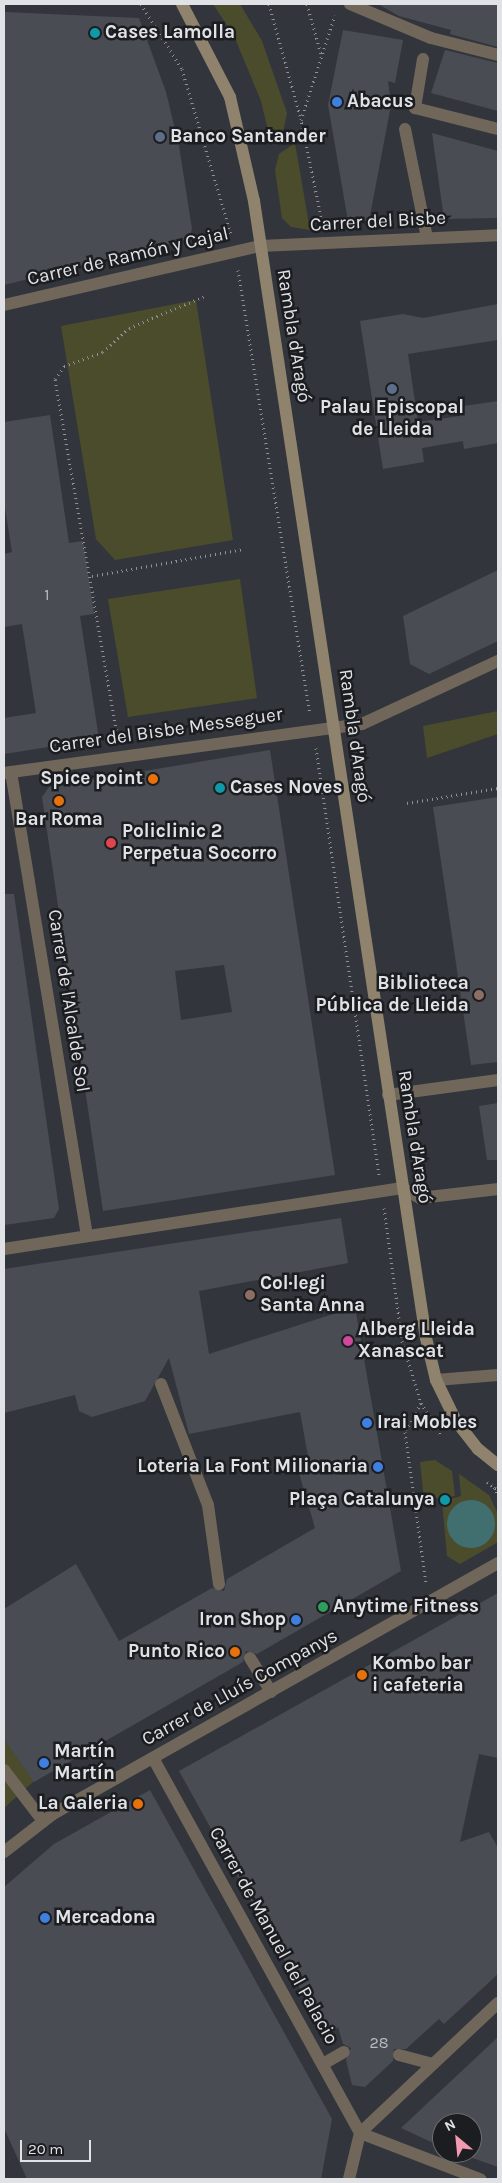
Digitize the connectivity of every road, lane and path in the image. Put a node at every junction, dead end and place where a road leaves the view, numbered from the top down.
1 (142, 4) edge
2 (182, 4) edge
3 (268, 4) edge
4 (307, 4) edge
5 (350, 4) edge
6 (336, 12) dead end
7 (322, 55) junction
8 (498, 55) edge
9 (423, 59) dead end
10 (301, 120) junction
11 (405, 129) dead end
12 (498, 129) edge
13 (324, 229) dead end
14 (498, 235) edge
15 (427, 238) junction
16 (260, 246) junction
17 (235, 252) junction
18 (205, 296) dead end
19 (4, 305) edge
20 (244, 549) dead end
21 (92, 576) junction
22 (498, 661) edge
23 (334, 728) junction
24 (313, 729) junction
25 (118, 740) dead end
26 (7, 773) edge
27 (498, 788) edge
28 (407, 803) dead end
29 (498, 1080) edge
30 (388, 1095) junction
31 (402, 1188) junction
32 (498, 1189) edge
33 (382, 1191) junction
34 (86, 1236) junction
35 (4, 1249) edge
36 (498, 1375) edge
37 (436, 1380) junction
38 (161, 1384) dead end
39 (498, 1465) edge
40 (494, 1487) dead end
41 (498, 1496) edge
42 (498, 1563) edge
43 (219, 1584) dead end
44 (426, 1587) dead end
45 (250, 1658) dead end
46 (271, 1692) junction
47 (153, 1758) junction
48 (4, 1770) edge
49 (43, 1821) junction
50 (4, 1852) edge
51 (498, 2003) edge
52 (344, 2052) dead end
53 (399, 2055) dead end
54 (322, 2064) junction
55 (433, 2064) junction
56 (360, 2133) junction
57 (349, 2179) edge
58 (480, 2179) edge

1 - 17 path
2 - 16 main road, Rambla d'Aragó
3 - 10 path
4 - 7 path
5 - 8 street
6 - 7 path
7 - 10 path
9 - 12 street
10 - 13 path
11 - 15 street
14 - 15 street, Carrer del Bisbe
15 - 16 street, Carrer del Bisbe
16 - 17 street, Carrer de Ramón y Cajal
16 - 23 main road, Rambla d'Aragó
17 - 19 street, Carrer de Ramón y Cajal
17 - 24 path
18 - 21 path
20 - 21 path
21 - 25 path
22 - 23 street, Carrer del Bisbe Messeguer
23 - 24 street, Carrer del Bisbe Messeguer
23 - 30 main road, Rambla d'Aragó
24 - 26 street, Carrer del Bisbe Messeguer
24 - 33 path
26 - 34 street, Carrer de l'Alcalde Sol
27 - 28 path
29 - 30 street
30 - 31 main road, Rambla d'Aragó
31 - 32 street
31 - 33 street
31 - 37 main road, Rambla d'Aragó
33 - 34 street
33 - 44 path
34 - 35 street
36 - 37 street
37 - 39 main road, Rambla d'Aragó
38 - 43 street
40 - 41 path
42 - 46 street, Carrer de Lluís Companys
45 - 46 street
46 - 47 street, Carrer de Lluís Companys
47 - 49 street, Carrer de Lluís Companys
47 - 54 street, Carrer de Manuel del Palacio
48 - 49 street
49 - 50 street, Carrer de Lluís Companys
51 - 55 street
52 - 54 street
53 - 55 street
54 - 56 street, Carrer de Manuel del Palacio
55 - 56 street
56 - 57 street
56 - 58 street

